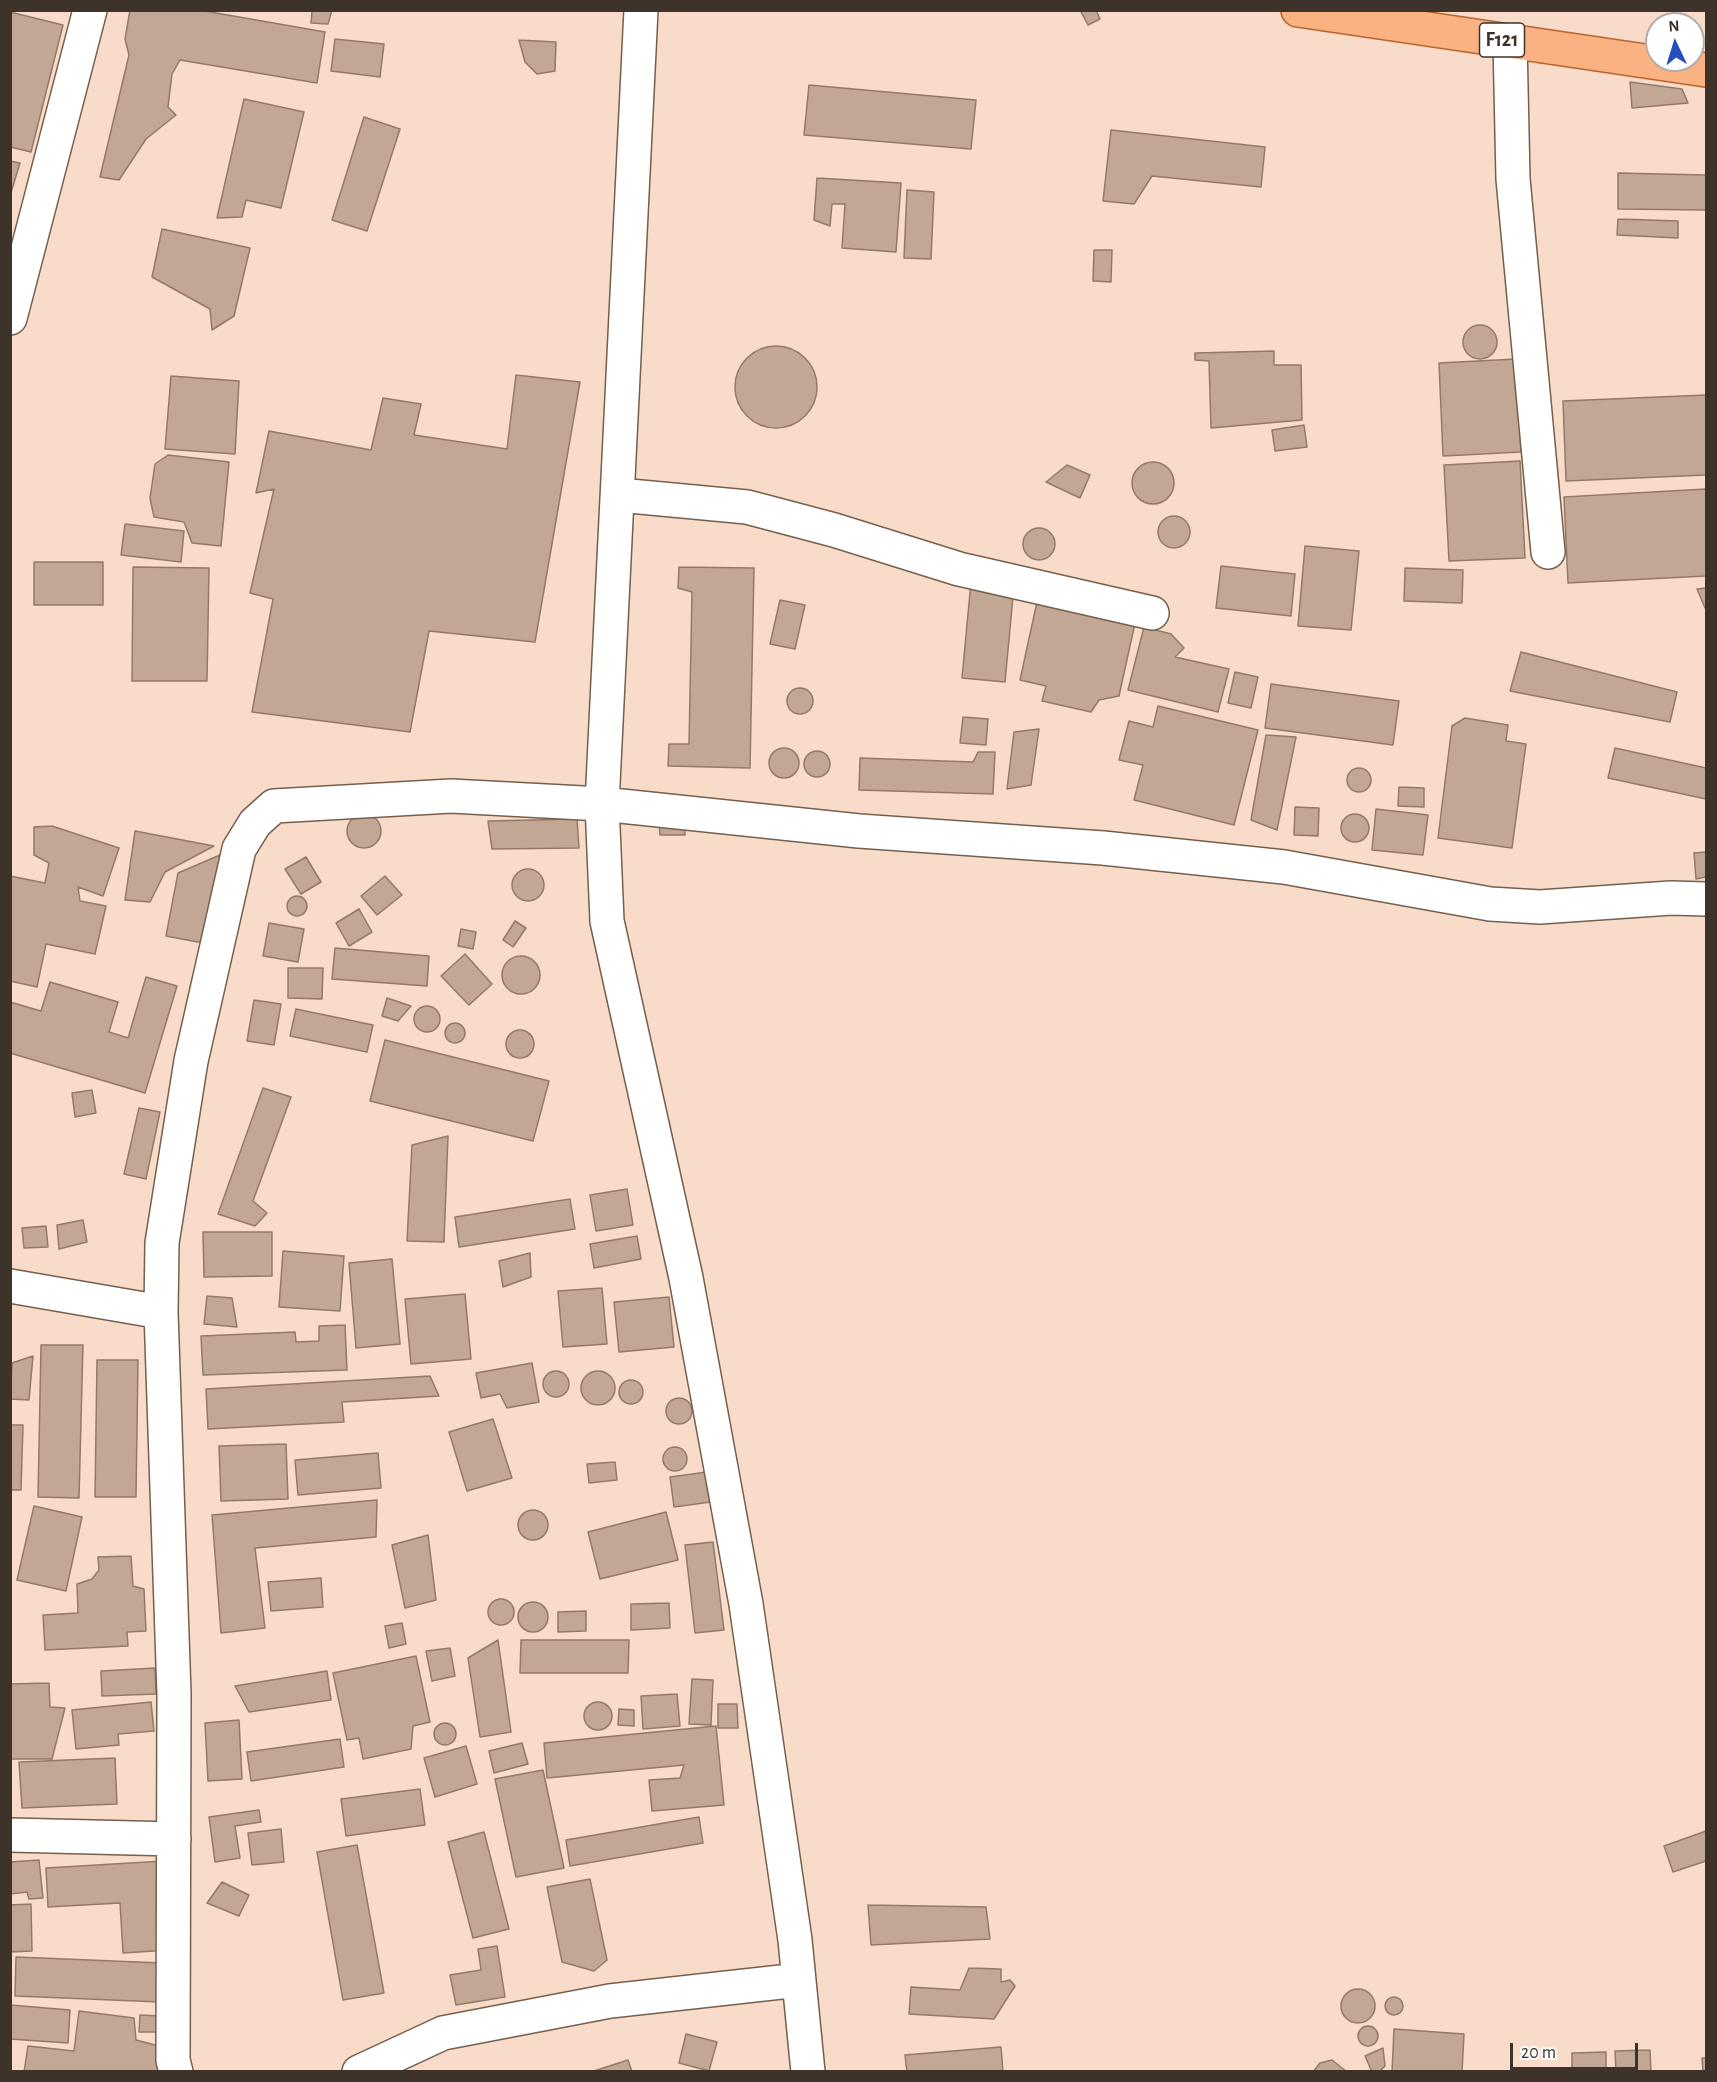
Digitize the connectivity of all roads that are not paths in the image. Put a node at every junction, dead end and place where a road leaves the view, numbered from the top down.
1 (90, 10) edge
2 (641, 10) edge
3 (1298, 10) edge
4 (1510, 41) junction
5 (1707, 70) edge
6 (10, 318) edge
7 (619, 495) junction
8 (1548, 552) dead end
9 (1152, 613) dead end
10 (602, 804) junction
11 (1707, 900) edge
12 (10, 1286) edge
13 (161, 1312) junction
14 (10, 1835) edge
15 (174, 1839) junction
16 (799, 1980) junction
17 (176, 2072) edge
18 (359, 2072) edge
19 (808, 2072) edge

1 - 6 street
2 - 7 street
3 - 4 main road, F121
4 - 5 main road, F121
4 - 8 street
7 - 9 street
7 - 10 street
10 - 11 street
10 - 13 street
10 - 16 street
12 - 13 street
13 - 15 street
14 - 15 street
15 - 17 street
16 - 18 street
16 - 19 street

